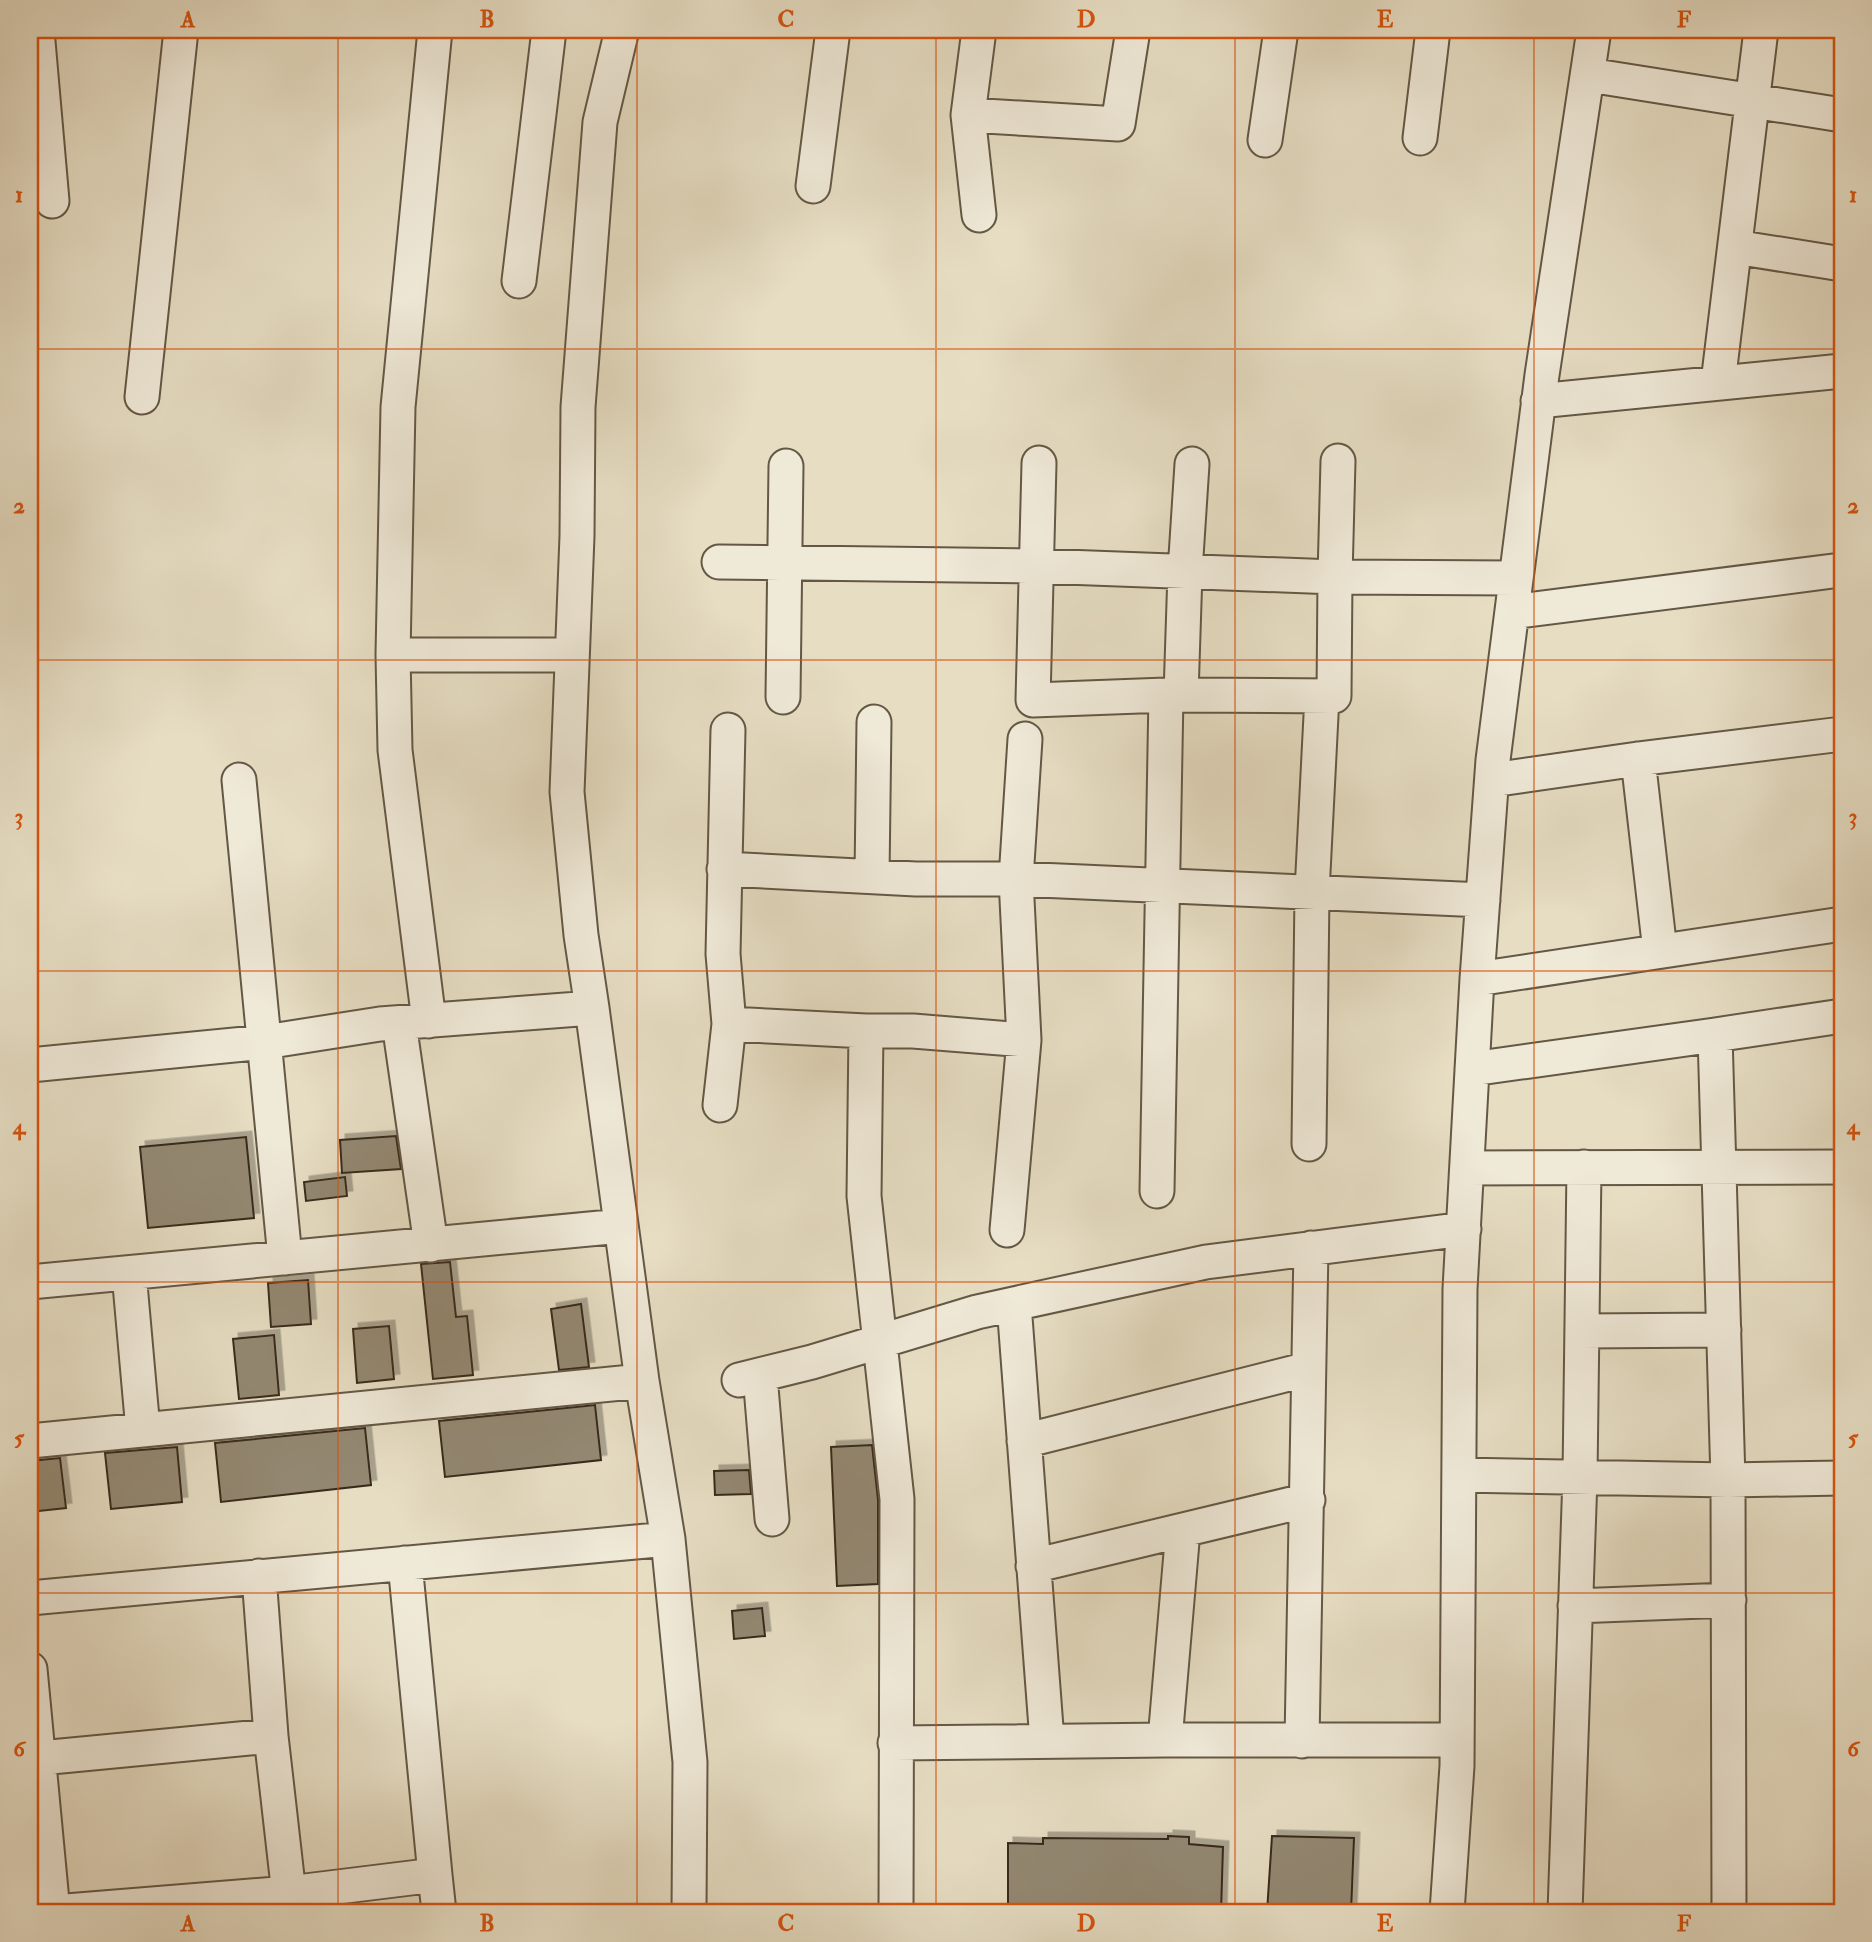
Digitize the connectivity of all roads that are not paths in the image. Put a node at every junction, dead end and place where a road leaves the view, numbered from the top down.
1 (37, 30) edge
2 (181, 30) edge
3 (435, 30) edge
4 (549, 30) edge
5 (622, 30) edge
6 (833, 30) edge
7 (979, 30) edge
8 (1132, 30) edge
9 (1281, 30) edge
10 (1433, 30) edge
11 (1594, 30) edge
12 (1761, 30) edge
13 (1588, 75) junction
14 (1752, 100) junction
15 (968, 115) junction
16 (1842, 115) edge
17 (1420, 138) dead end
18 (1265, 139) dead end
19 (813, 186) dead end
20 (52, 201) dead end
21 (979, 215) dead end
22 (1735, 247) junction
23 (1842, 264) edge
24 (520, 281) dead end
25 (1842, 371) edge
26 (1718, 383) junction
27 (142, 397) dead end
28 (1538, 401) junction
29 (1338, 461) dead end
30 (1039, 463) dead end
31 (1192, 464) dead end
32 (786, 466) dead end
33 (719, 562) dead end
34 (783, 563) junction
35 (1038, 566) junction
36 (1833, 571) dead end
37 (1185, 572) junction
38 (1335, 577) junction
39 (1516, 578) junction
40 (1512, 612) junction
41 (393, 655) junction
42 (572, 655) junction
43 (1174, 695) junction
44 (783, 696) dead end
45 (1322, 696) junction
46 (874, 722) dead end
47 (728, 730) dead end
48 (1842, 734) edge
49 (1025, 738) dead end
50 (1638, 759) junction
51 (239, 780) dead end
52 (1492, 780) junction
53 (724, 869) junction
54 (872, 876) junction
55 (1016, 879) junction
56 (1162, 886) junction
57 (1312, 892) junction
58 (1483, 900) junction
59 (1842, 924) edge
60 (1660, 951) junction
61 (1477, 979) junction
62 (592, 1008) junction
63 (1842, 1016) edge
64 (414, 1022) junction
65 (729, 1024) junction
66 (866, 1031) junction
67 (1715, 1035) junction
68 (1024, 1040) junction
69 (265, 1042) junction
70 (30, 1065) edge
71 (1472, 1069) junction
72 (720, 1105) dead end
73 (1309, 1144) dead end
74 (1584, 1167) junction
75 (1720, 1167) junction
76 (1842, 1167) edge
77 (1467, 1168) junction
78 (1157, 1191) dead end
79 (621, 1226) junction
80 (1464, 1229) junction
81 (1007, 1230) dead end
82 (431, 1245) junction
83 (1311, 1248) junction
84 (285, 1258) junction
85 (129, 1273) junction
86 (30, 1282) edge
87 (1014, 1304) junction
88 (1724, 1330) junction
89 (1582, 1331) junction
90 (879, 1342) junction
91 (1308, 1369) junction
92 (642, 1381) junction
93 (143, 1430) junction
94 (30, 1441) edge
95 (1024, 1441) junction
96 (1459, 1475) junction
97 (1580, 1477) junction
98 (1842, 1478) edge
99 (1728, 1480) junction
100 (1308, 1500) junction
101 (772, 1519) dead end
102 (1183, 1530) junction
103 (668, 1539) junction
104 (405, 1563) junction
105 (1033, 1566) junction
106 (259, 1576) junction
107 (30, 1598) edge
108 (1729, 1600) junction
109 (1575, 1606) junction
110 (30, 1669) edge
111 (271, 1736) junction
112 (1165, 1740) junction
113 (1457, 1740) junction
114 (1047, 1741) junction
115 (1302, 1741) junction
116 (895, 1743) junction
117 (34, 1758) edge
118 (435, 1875) junction
119 (290, 1903) edge
120 (54, 1912) edge
121 (439, 1912) edge
122 (689, 1912) edge
123 (896, 1912) edge
124 (1447, 1912) edge
125 (1565, 1912) edge
126 (1729, 1912) edge

1 - 20 street
2 - 27 street
3 - 41 street
4 - 24 street
5 - 42 street
6 - 19 street
7 - 15 street
8 - 15 street
9 - 18 street
10 - 17 street
11 - 13 street
12 - 14 street
13 - 14 street
13 - 28 street
14 - 16 street
14 - 22 street
15 - 21 street
22 - 23 street
22 - 26 street
25 - 26 street
26 - 28 street
28 - 39 street
29 - 38 street
30 - 35 street
31 - 37 street
32 - 34 street
33 - 34 street
34 - 35 street
34 - 44 street
35 - 37 street
35 - 43 street
36 - 40 street
37 - 38 street
37 - 43 street
38 - 39 street
38 - 45 street
39 - 40 street
40 - 52 street
41 - 42 street
41 - 64 street
42 - 62 street
43 - 45 street
43 - 56 street
45 - 57 street
46 - 54 street
47 - 53 street
48 - 50 street
49 - 55 street
50 - 52 street
50 - 60 street
51 - 69 street
52 - 58 street
53 - 54 street
53 - 65 street
54 - 55 street
55 - 56 street
55 - 68 street
56 - 57 street
56 - 78 street
57 - 58 street
57 - 73 street
58 - 61 street
59 - 60 street
60 - 61 street
61 - 71 street
62 - 64 street
62 - 79 street
63 - 67 street
64 - 69 street
64 - 82 street
65 - 66 street
65 - 72 street
66 - 68 street
66 - 90 street
67 - 71 street
67 - 75 street
68 - 81 street
69 - 70 street
69 - 84 street
71 - 77 street
74 - 75 street
74 - 77 street
74 - 89 street
75 - 76 street
75 - 88 street
77 - 80 street
79 - 82 street
79 - 92 street
80 - 83 street
80 - 96 street
82 - 84 street
83 - 87 street
83 - 91 street
84 - 85 street
85 - 86 street
85 - 93 street
87 - 90 street
87 - 95 street
88 - 89 street
88 - 99 street
89 - 97 street
90 - 101 street
90 - 116 street
91 - 95 street
91 - 100 street
92 - 93 street
92 - 103 street
93 - 94 street
95 - 105 street
96 - 97 street
96 - 113 street
97 - 99 street
97 - 109 street
98 - 99 street
99 - 108 street
100 - 102 street
100 - 115 street
102 - 105 street
102 - 112 street
103 - 104 street
103 - 122 street
104 - 106 street
104 - 118 street
105 - 114 street
106 - 107 street
106 - 111 street
108 - 109 street
108 - 126 street
109 - 125 street
110 - 117 street
111 - 117 street
111 - 119 street
112 - 114 street
112 - 115 street
113 - 115 street
113 - 124 street
114 - 116 street
116 - 123 street
117 - 120 street
118 - 119 street
118 - 121 street
119 - 120 street

